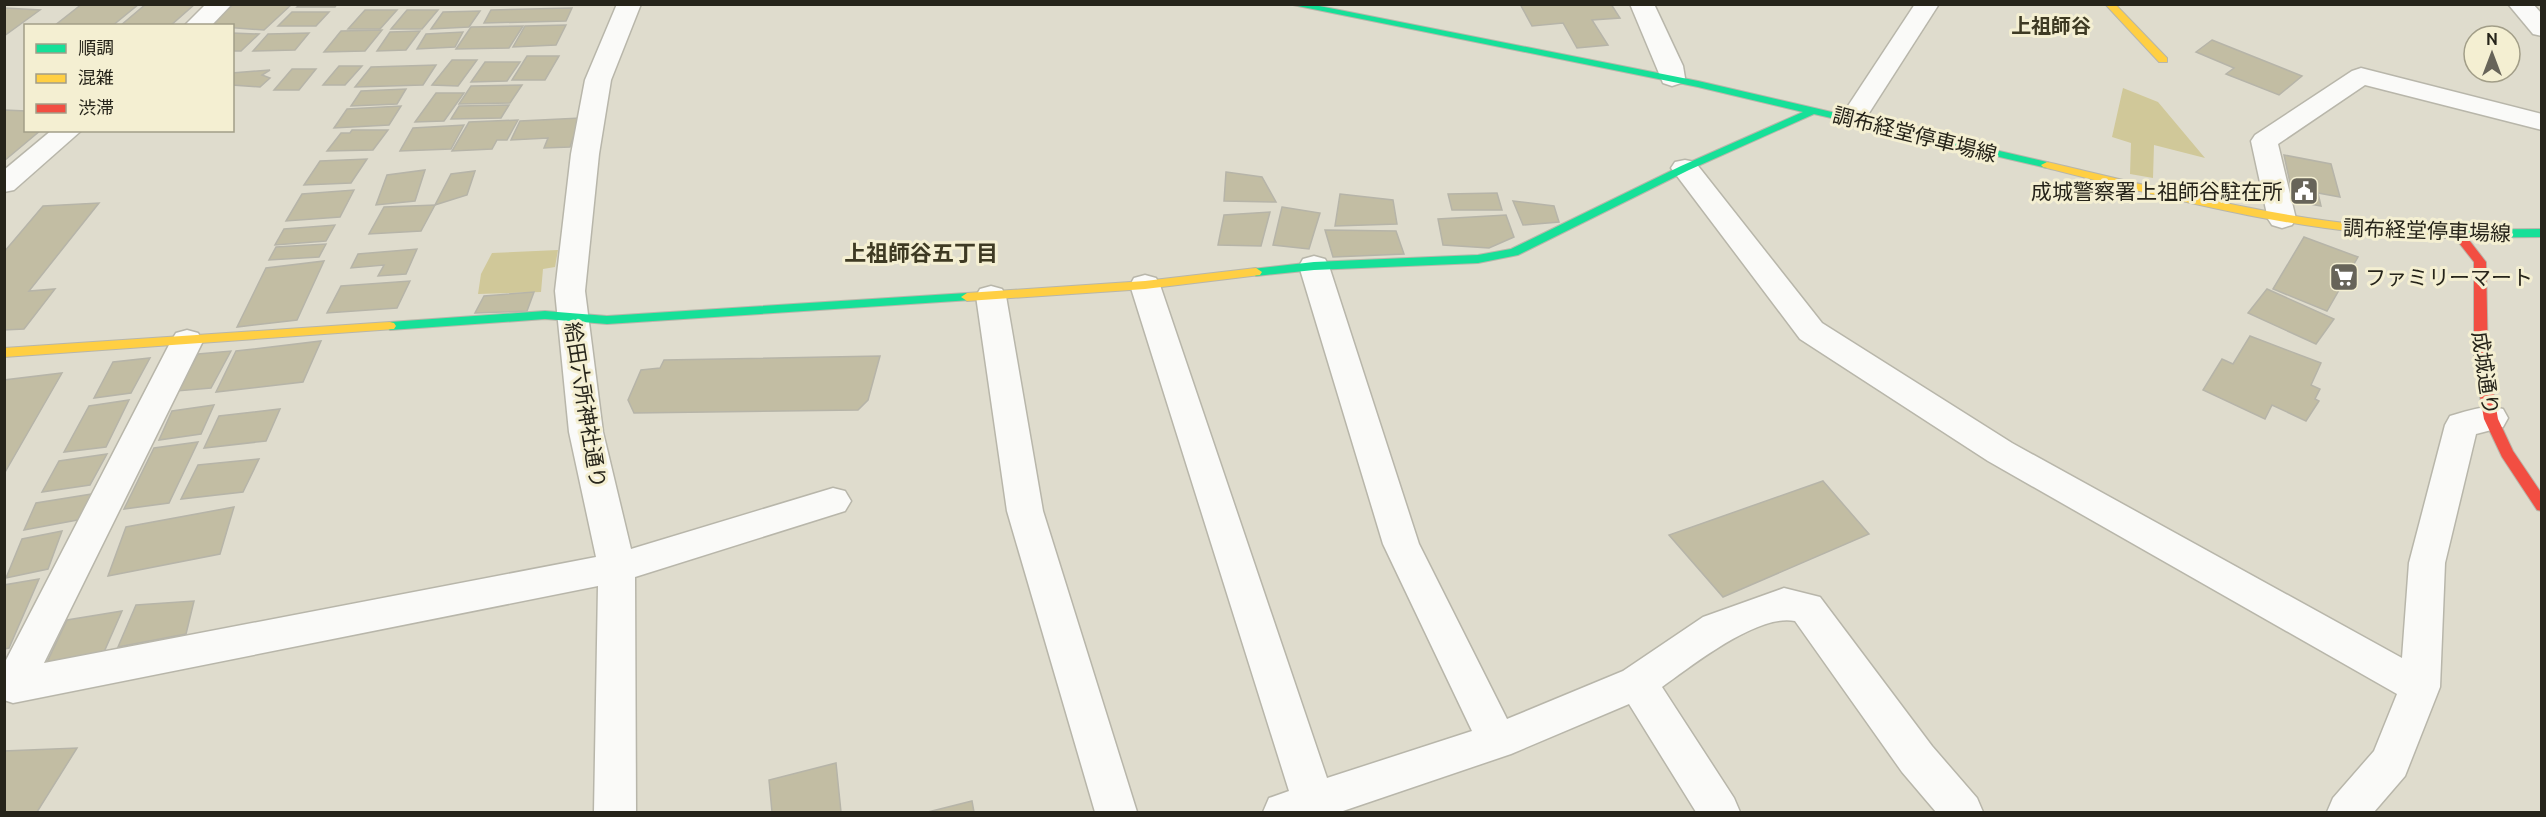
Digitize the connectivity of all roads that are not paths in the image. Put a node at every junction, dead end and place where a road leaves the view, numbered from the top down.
1 (221, 4) edge
2 (629, 4) edge
3 (1292, 4) edge
4 (1642, 4) edge
5 (1927, 4) edge
6 (2109, 4) edge
7 (2519, 4) edge
8 (198, 24) edge
9 (2541, 29) edge
10 (2163, 60) dead end
11 (1672, 78) junction
12 (1815, 110) junction
13 (1852, 118) junction
14 (2541, 122) edge
15 (67, 132) edge
16 (1685, 168) junction
17 (4, 184) edge
18 (2282, 219) junction
19 (2541, 233) edge
20 (2458, 234) junction
21 (1314, 266) junction
22 (1145, 285) junction
23 (991, 296) junction
24 (571, 317) junction
25 (187, 340) junction
26 (4, 353) edge
27 (2490, 418) junction
28 (833, 501) dead end
29 (2541, 506) edge
30 (617, 568) junction
31 (1637, 683) junction
32 (2420, 687) junction
33 (1497, 741) junction
34 (1299, 807) edge
35 (615, 813) edge
36 (1116, 813) edge
37 (1719, 813) edge
38 (1962, 813) edge
39 (2348, 813) edge

1 - 8 street
2 - 24 street, 給田六所神社通り
3 - 11 street, 調布経堂停車場線
4 - 11 street
5 - 13 street
6 - 10 street
7 - 9 street
11 - 12 street, 調布経堂停車場線
12 - 13 street, 調布経堂停車場線
12 - 16 street
13 - 18 street, 調布経堂停車場線
14 - 18 street
15 - 17 street
16 - 21 street
16 - 32 street
18 - 20 street, 調布経堂停車場線
19 - 20 street, 調布経堂停車場線
20 - 27 street, 成城通り
21 - 22 street
21 - 33 street
22 - 23 street
22 - 34 street
23 - 24 street
23 - 36 street
24 - 25 street
24 - 30 street, 給田六所神社通り
25 - 26 street
25 - 30 street
27 - 29 street, 成城通り
27 - 32 street
28 - 30 street
30 - 35 street, 給田六所神社通り
31 - 33 street
31 - 37 street
31 - 38 street
32 - 39 street
33 - 34 street

